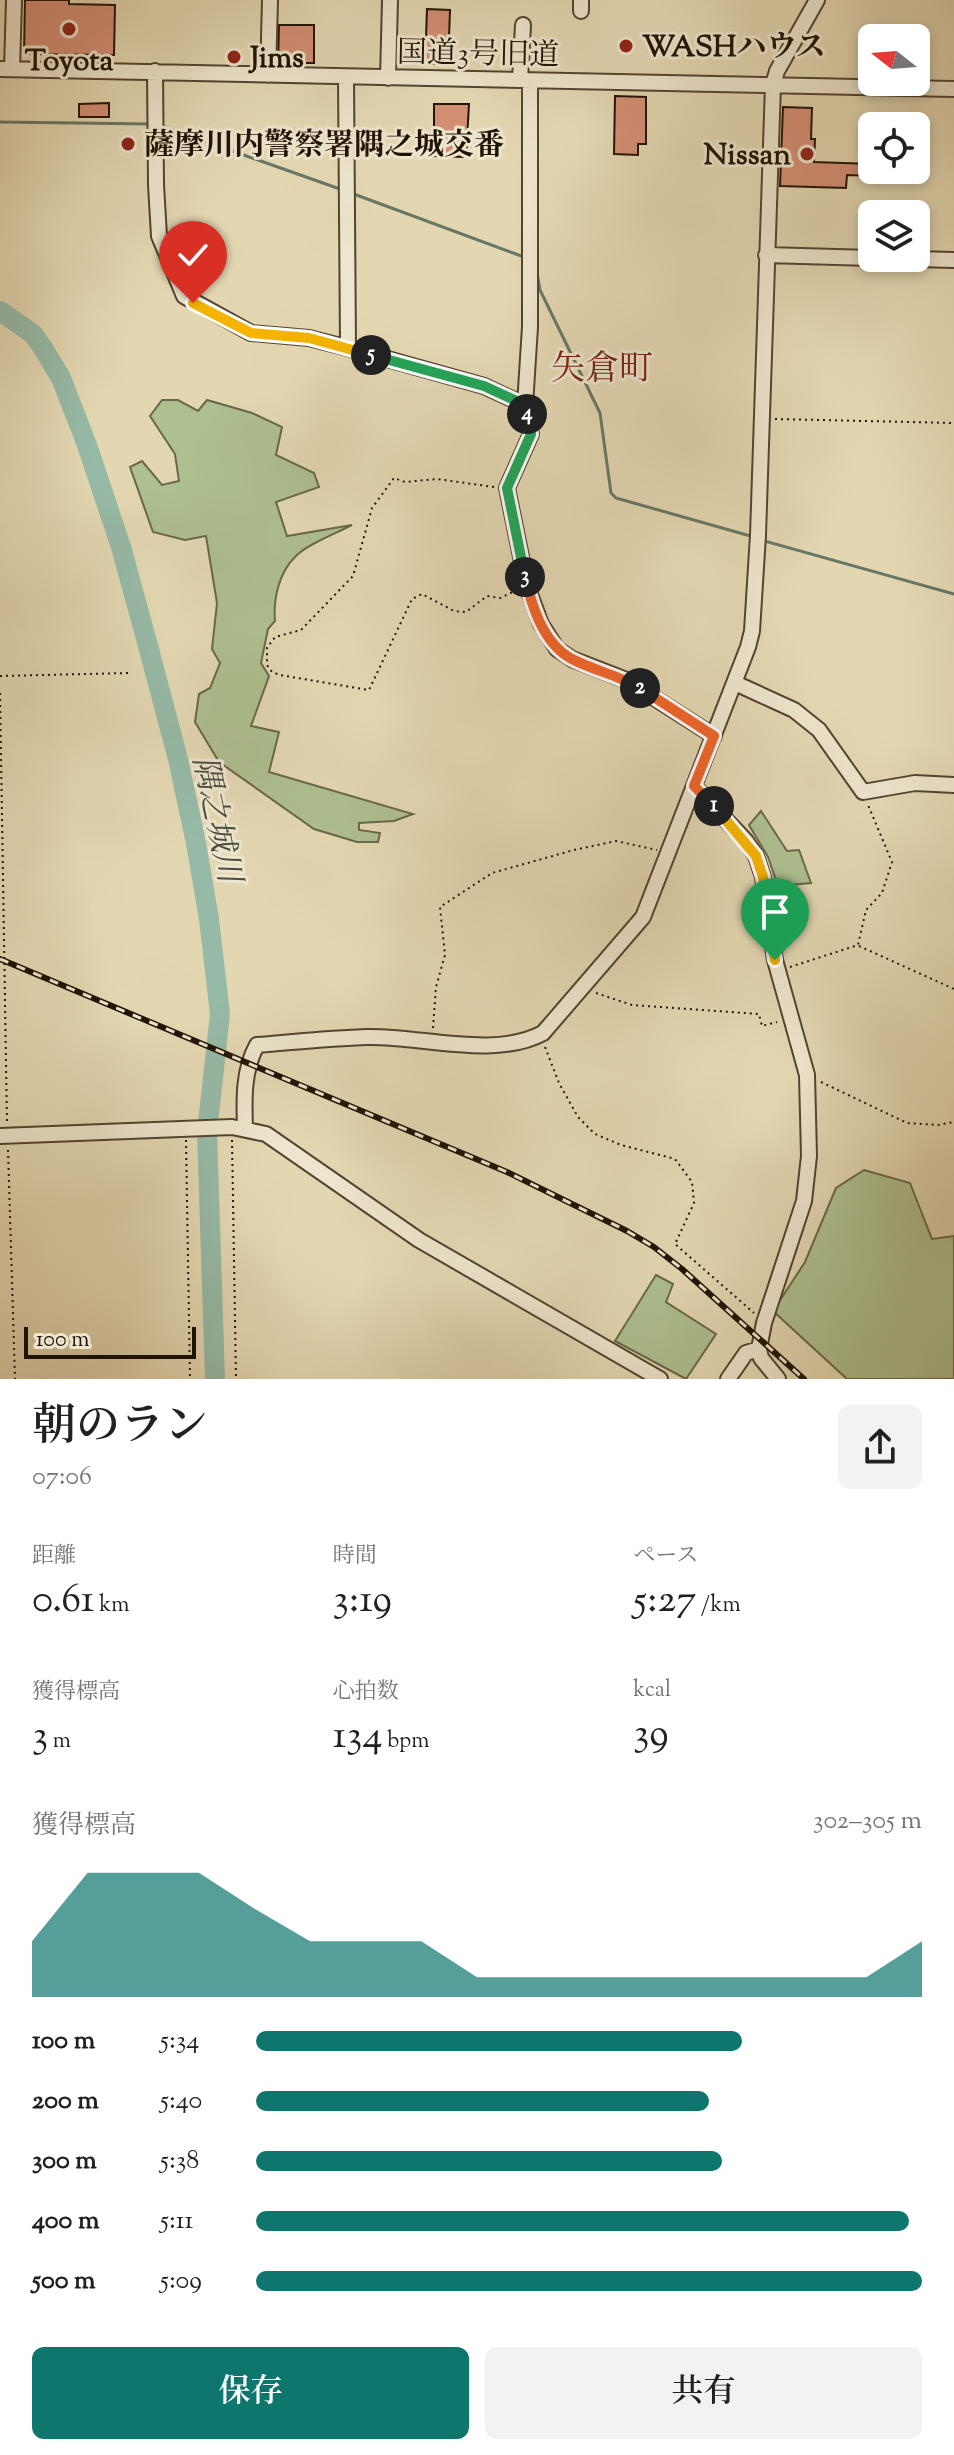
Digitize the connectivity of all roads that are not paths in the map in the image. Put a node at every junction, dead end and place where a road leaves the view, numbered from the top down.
1 (14, 0) edge
2 (270, 0) edge
3 (390, 0) edge
4 (817, 0) edge
5 (523, 25) dead end
6 (6, 69) edge
7 (155, 71) junction
8 (268, 75) junction
9 (346, 77) junction
10 (388, 78) junction
11 (525, 80) junction
12 (773, 85) junction
13 (954, 89) edge
14 (766, 255) junction
15 (858, 258) edge
16 (930, 259) edge
17 (954, 260) edge
18 (348, 348) junction
19 (525, 405) junction
20 (735, 683) junction
21 (714, 736) junction
22 (954, 785) edge
23 (694, 786) junction
24 (239, 1128) junction
25 (4, 1136) edge
26 (759, 1349) junction
27 (660, 1379) edge
28 (728, 1379) edge
29 (778, 1379) edge

1 - 6 street
2 - 8 street
3 - 10 street
4 - 12 street
5 - 11 street
6 - 7 street, 国道3号旧道
7 - 8 street, 国道3号旧道
7 - 18 street
8 - 9 street, 国道3号旧道
9 - 10 street, 国道3号旧道
9 - 18 street
10 - 11 street, 国道3号旧道
11 - 12 street, 国道3号旧道
11 - 19 street
12 - 13 street, 国道3号旧道
12 - 14 street
14 - 15 street
14 - 20 street
16 - 17 street
18 - 19 street
19 - 21 street
20 - 21 street
20 - 22 street
21 - 23 street
23 - 24 street
23 - 26 street
24 - 25 street
24 - 27 street
26 - 28 street
26 - 29 street

